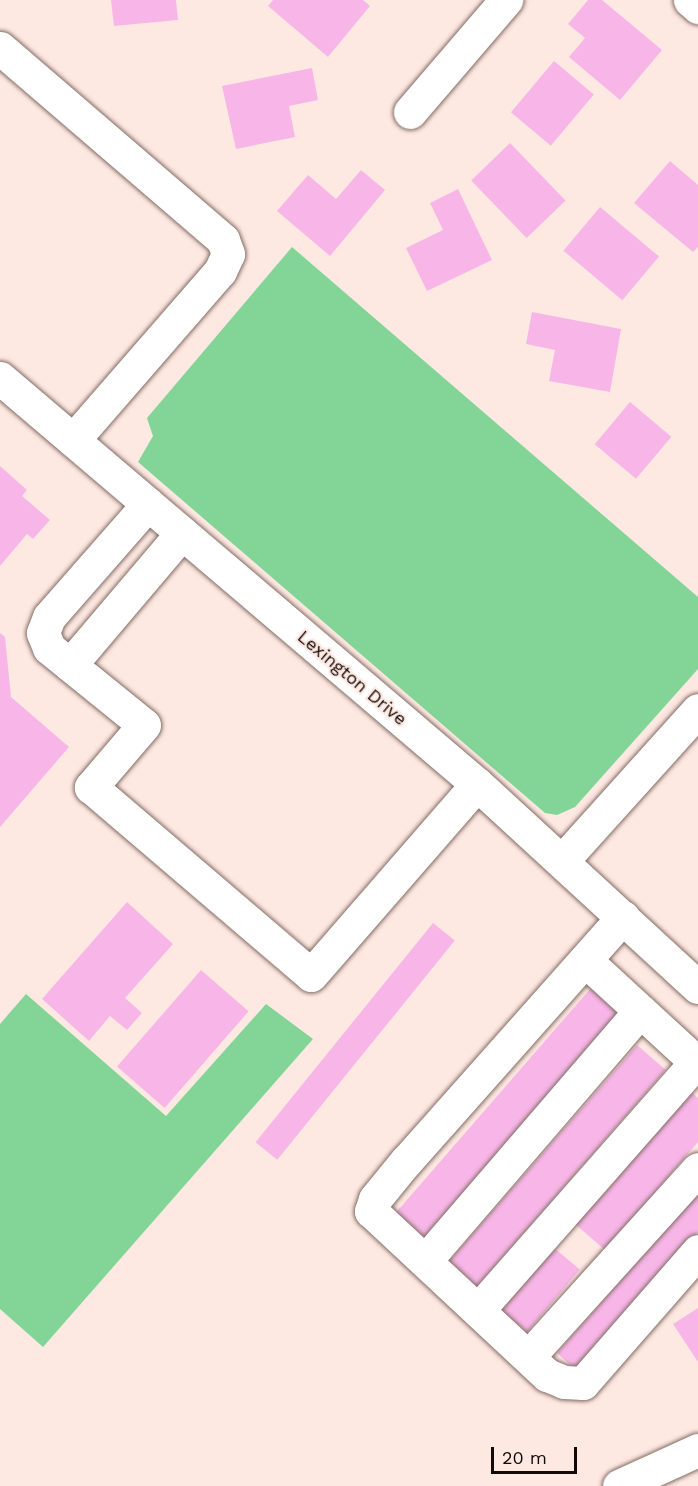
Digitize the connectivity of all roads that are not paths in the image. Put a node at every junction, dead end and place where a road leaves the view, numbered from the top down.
1 (506, 0) edge
2 (690, 0) edge
3 (698, 7) edge
4 (0, 48) edge
5 (410, 112) dead end
6 (0, 378) edge
7 (73, 440) junction
8 (148, 504) junction
9 (182, 533) junction
10 (70, 665) junction
11 (698, 710) edge
12 (477, 784) junction
13 (562, 861) junction
14 (623, 917) junction
15 (585, 960) junction
16 (698, 987) edge
17 (640, 1011) junction
18 (697, 1062) edge
19 (698, 1169) edge
20 (698, 1251) edge
21 (425, 1262) junction
22 (478, 1310) junction
23 (528, 1357) junction
24 (698, 1450) edge
25 (619, 1486) edge

1 - 5 street
2 - 3 street
4 - 7 street
6 - 7 street, Lexington Drive
7 - 8 street, Lexington Drive
8 - 9 street, Lexington Drive
8 - 10 street
9 - 10 street
9 - 12 street, Lexington Drive
10 - 12 street
11 - 13 street
12 - 13 street, Lexington Drive
13 - 14 street, Lexington Drive
14 - 15 street
14 - 16 street, Lexington Drive
15 - 17 street
15 - 21 street
17 - 18 street
17 - 21 street
18 - 22 street
19 - 23 street
20 - 23 street
21 - 22 street
22 - 23 street
24 - 25 street

